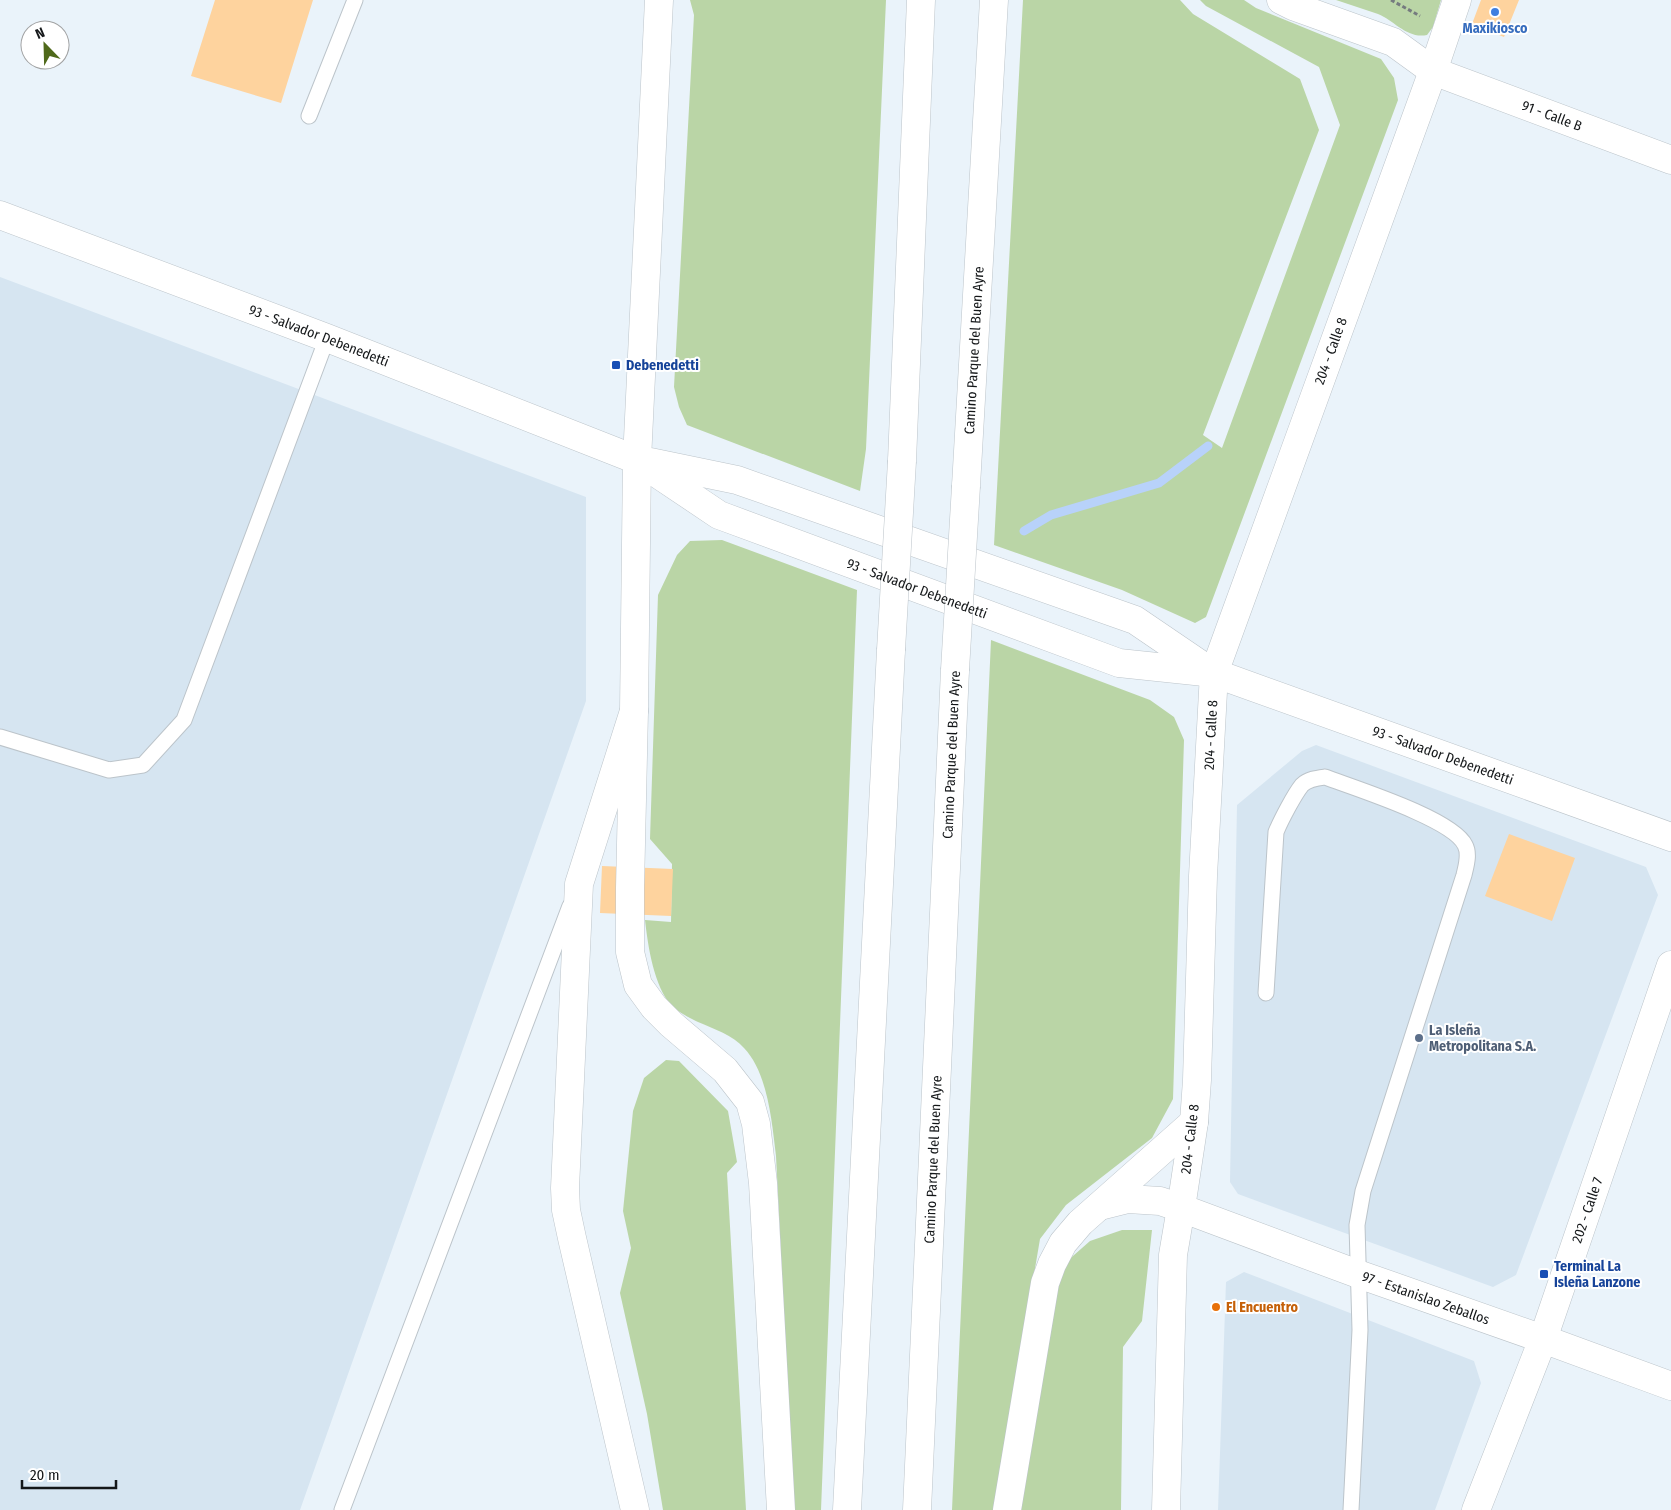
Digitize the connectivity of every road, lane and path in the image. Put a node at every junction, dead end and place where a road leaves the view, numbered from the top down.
1 (355, 0) edge
2 (659, 0) edge
3 (920, 0) edge
4 (994, 0) edge
5 (1281, 0) edge
6 (1391, 0) edge
7 (1457, 0) edge
8 (1419, 16) dead end
9 (1433, 71) junction
10 (309, 116) dead end
11 (1671, 160) edge
12 (0, 215) edge
13 (327, 338) junction
14 (637, 460) junction
15 (1214, 673) junction
16 (634, 711) junction
17 (0, 737) edge
18 (1671, 837) edge
19 (579, 884) junction
20 (1671, 964) edge
21 (1266, 993) dead end
22 (1194, 1122) junction
23 (1100, 1206) junction
24 (1182, 1208) junction
25 (1358, 1274) junction
26 (1543, 1339) junction
27 (1671, 1386) edge
28 (342, 1510) edge
29 (635, 1510) edge
30 (780, 1510) edge
31 (847, 1510) edge
32 (917, 1510) edge
33 (1007, 1510) edge
34 (1166, 1510) edge
35 (1351, 1510) edge
36 (1476, 1510) edge

1 - 10 lane
2 - 14 main road
3 - 31 main road, bridge
4 - 32 main road, Camino Parque del Buen Ayre, bridge
5 - 9 main road, 91 - Calle B
6 - 8 path
7 - 9 main road, 204 - Calle 8
9 - 11 main road, 91 - Calle B
9 - 15 main road, 204 - Calle 8
12 - 13 main road, 93 - Salvador Debenedetti
13 - 14 main road, 93 - Salvador Debenedetti
13 - 17 lane
14 - 15 main road, 93 - Salvador Debenedetti
14 - 15 main road, 93 - Salvador Debenedetti
14 - 16 main road
15 - 18 main road, 93 - Salvador Debenedetti
15 - 22 main road, 204 - Calle 8
16 - 19 main road
16 - 30 main road
19 - 28 lane
19 - 29 main road
20 - 26 main road, 202 - Calle 7
21 - 25 lane
22 - 23 main road
22 - 24 main road, 204 - Calle 8
23 - 24 main road, 97 - Estanislao Zeballos
23 - 33 main road
24 - 25 main road, 97 - Estanislao Zeballos
24 - 34 main road, 204 - Calle 8
25 - 26 main road, 97 - Estanislao Zeballos
25 - 35 lane
26 - 27 main road, 97 - Estanislao Zeballos
26 - 36 main road, 202 - Calle 7

